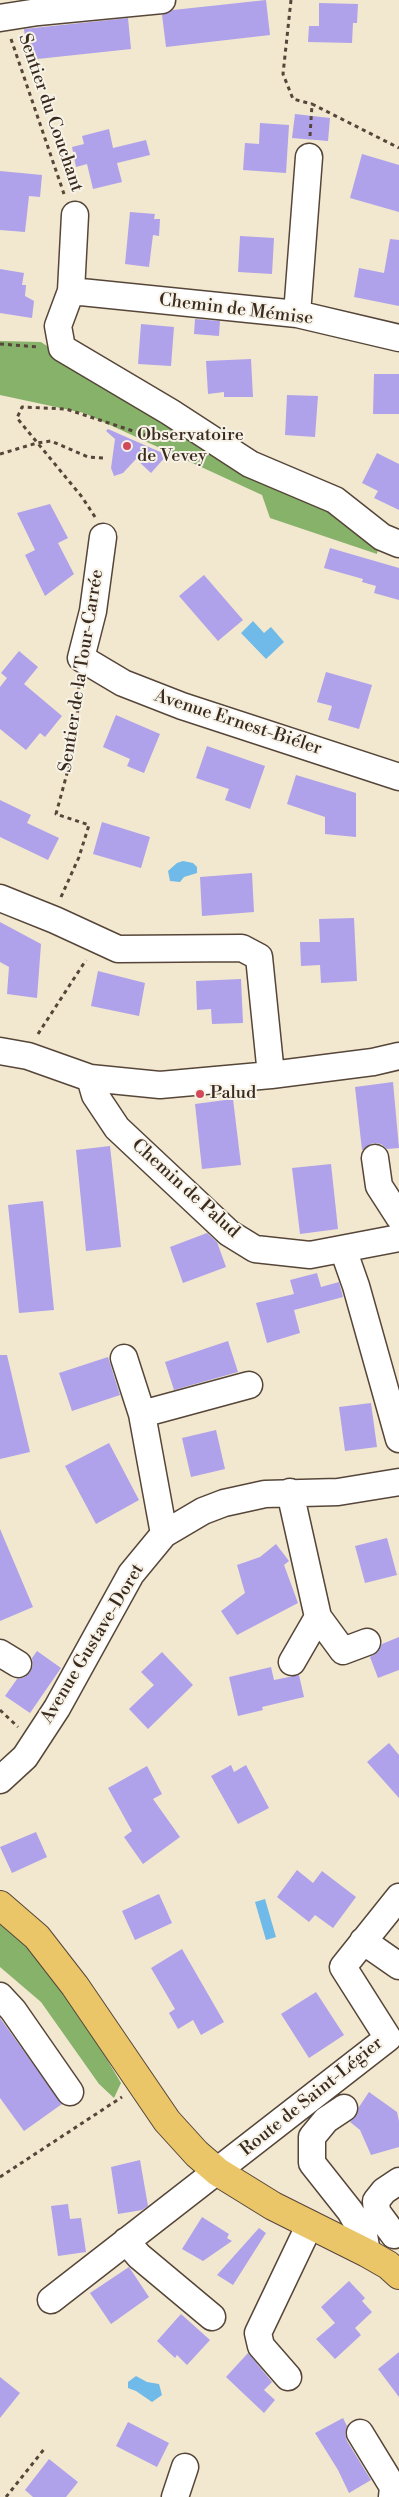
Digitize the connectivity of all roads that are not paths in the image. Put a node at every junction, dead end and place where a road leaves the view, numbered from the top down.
1 (162, 0) edge
2 (2, 18) edge
3 (309, 157) road end
4 (75, 215) road end
5 (71, 291) junction
6 (297, 314) junction
7 (399, 338) edge
8 (103, 537) road end
9 (399, 544) edge
10 (81, 658) joint
11 (399, 777) edge
12 (0, 898) edge
13 (0, 1051) edge
14 (399, 1056) edge
15 (271, 1075) junction
16 (90, 1078) junction
17 (375, 1158) dead end
18 (399, 1217) edge
19 (399, 1238) edge
20 (343, 1249) junction
21 (124, 1358) dead end
22 (249, 1385) dead end
23 (142, 1414) junction
24 (399, 1439) edge
25 (399, 1482) edge
26 (290, 1492) junction
27 (164, 1534) junction
28 (318, 1617) junction
29 (367, 1642) dead end
30 (292, 1662) dead end
31 (0, 1780) edge
32 (399, 1897) edge
33 (0, 1905) edge
34 (363, 1941) junction
35 (399, 1966) edge
36 (0, 1996) edge
37 (64, 2081) dead end
38 (344, 2108) dead end
39 (218, 2172) junction
40 (399, 2181) edge
41 (310, 2224) junction
42 (396, 2229) edge
43 (126, 2241) junction
44 (385, 2264) edge
45 (51, 2300) dead end
46 (212, 2317) dead end
47 (288, 2377) dead end
48 (360, 2433) dead end
49 (185, 2467) dead end
50 (175, 2497) edge
51 (392, 2497) edge

1 - 2 street
3 - 6 street
4 - 5 street
5 - 6 street, Chemin de Mémise
5 - 9 street
6 - 7 street, Chemin de Mémise
8 - 10 street, Sentier de la Tour-Carrée
10 - 11 street, Avenue Ernest-Biéler
12 - 15 street
13 - 16 street
14 - 15 street
15 - 16 street
16 - 20 street, Chemin de Palud
17 - 18 street
19 - 20 street, Chemin de Palud
20 - 24 street
21 - 23 street
22 - 23 street
23 - 27 street
25 - 26 street, Avenue Gustave-Doret
26 - 27 street, Avenue Gustave-Doret
26 - 28 street
27 - 31 street, Avenue Gustave-Doret
28 - 29 street
28 - 30 street
32 - 34 street, Route de Saint-Légier
33 - 39 main road, Route de Saint-Légier
34 - 35 street
34 - 39 street, Route de Saint-Légier
36 - 37 street
38 - 44 street
39 - 41 main road, Route de Saint-Légier
39 - 43 street
40 - 42 street
41 - 44 main road, Route de Saint-Légier
41 - 47 street
42 - 44 street
43 - 45 street
43 - 46 street
48 - 51 street
49 - 50 street

